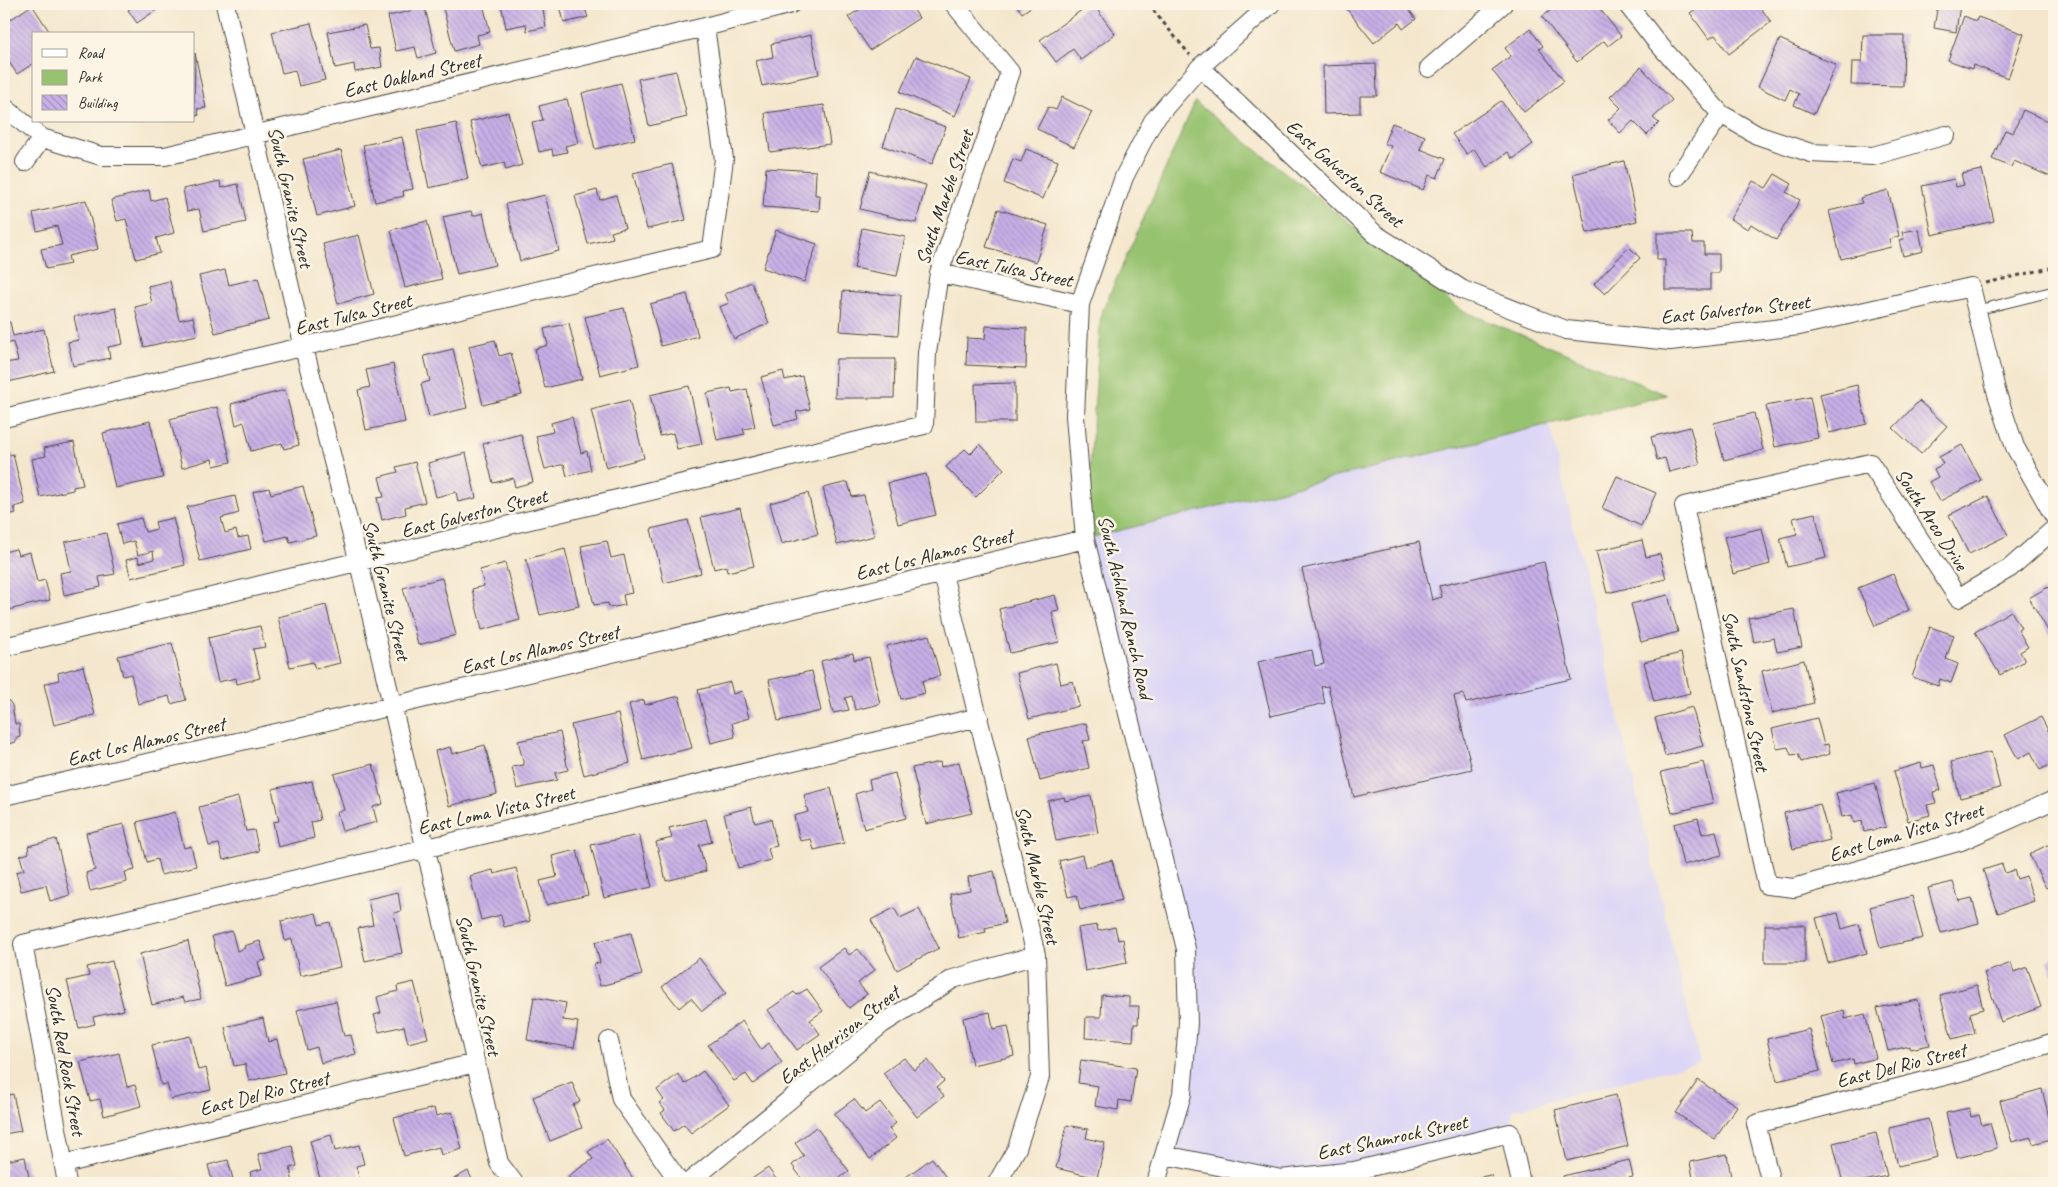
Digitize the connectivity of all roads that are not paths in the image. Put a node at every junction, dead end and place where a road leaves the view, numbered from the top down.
1 (225, 4) edge
2 (791, 4) edge
3 (954, 4) edge
4 (1271, 4) edge
5 (1503, 4) edge
6 (1627, 4) edge
7 (705, 27) junction
8 (1200, 68) junction
9 (1429, 68) dead end
10 (4, 107) edge
11 (1721, 114) junction
12 (255, 134) junction
13 (1946, 135) dead end
14 (42, 138) junction
15 (25, 162) dead end
16 (1678, 176) dead end
17 (939, 273) junction
18 (2054, 291) edge
19 (1080, 304) junction
20 (1978, 310) junction
21 (304, 348) junction
22 (4, 418) edge
23 (924, 425) joint
24 (1684, 506) joint
25 (2054, 516) edge
26 (2054, 529) edge
27 (1085, 539) junction
28 (359, 563) junction
29 (943, 574) junction
30 (4, 647) edge
31 (392, 706) junction
32 (979, 717) junction
33 (4, 796) edge
34 (2054, 800) edge
35 (426, 848) junction
36 (1767, 885) joint
37 (23, 944) joint
38 (1036, 955) junction
39 (609, 1041) dead end
40 (2054, 1042) edge
41 (475, 1063) junction
42 (1165, 1155) junction
43 (64, 1164) junction
44 (67, 1183) edge
45 (514, 1183) edge
46 (680, 1183) edge
47 (688, 1183) edge
48 (997, 1183) edge
49 (1156, 1183) edge
50 (1521, 1183) edge
51 (1770, 1183) edge

1 - 12 street, South Granite Street
2 - 7 street, East Oakland Street
3 - 17 street, South Marble Street
4 - 8 street, South Ashland Ranch Road
5 - 9 street
6 - 11 street
7 - 12 street, East Oakland Street
7 - 21 street, East Tulsa Street
8 - 19 street, South Ashland Ranch Road
8 - 20 street, East Galveston Street
10 - 14 street
11 - 13 street
11 - 16 street
12 - 14 street, East Oakland Street
12 - 21 street, South Granite Street
14 - 15 street
17 - 19 street, East Tulsa Street
17 - 23 street, South Marble Street
18 - 20 lane
19 - 27 street, South Ashland Ranch Road
20 - 25 street
21 - 22 street, East Tulsa Street
21 - 28 street, South Granite Street
23 - 28 street, East Galveston Street
24 - 26 street, South Arco Drive
24 - 36 street, South Sandstone Street
27 - 29 street, East Los Alamos Street
27 - 42 street, South Ashland Ranch Road
28 - 30 street, East Galveston Street
28 - 31 street, South Granite Street
29 - 31 street, East Los Alamos Street
29 - 32 street, South Marble Street
31 - 33 street, East Los Alamos Street
31 - 35 street, South Granite Street
32 - 35 street, East Loma Vista Street
32 - 38 street, South Marble Street
34 - 36 street, East Loma Vista Street
35 - 37 street, East Loma Vista Street
35 - 41 street, South Granite Street
37 - 43 street, South Red Rock Street
38 - 47 street, East Harrison Street
38 - 48 street, South Marble Street
39 - 46 street
40 - 51 street, East Del Rio Street
41 - 43 street, East Del Rio Street
41 - 45 street, South Granite Street
42 - 49 street, South Ashland Ranch Road
42 - 50 street, East Shamrock Street
43 - 44 street, South Red Rock Street

